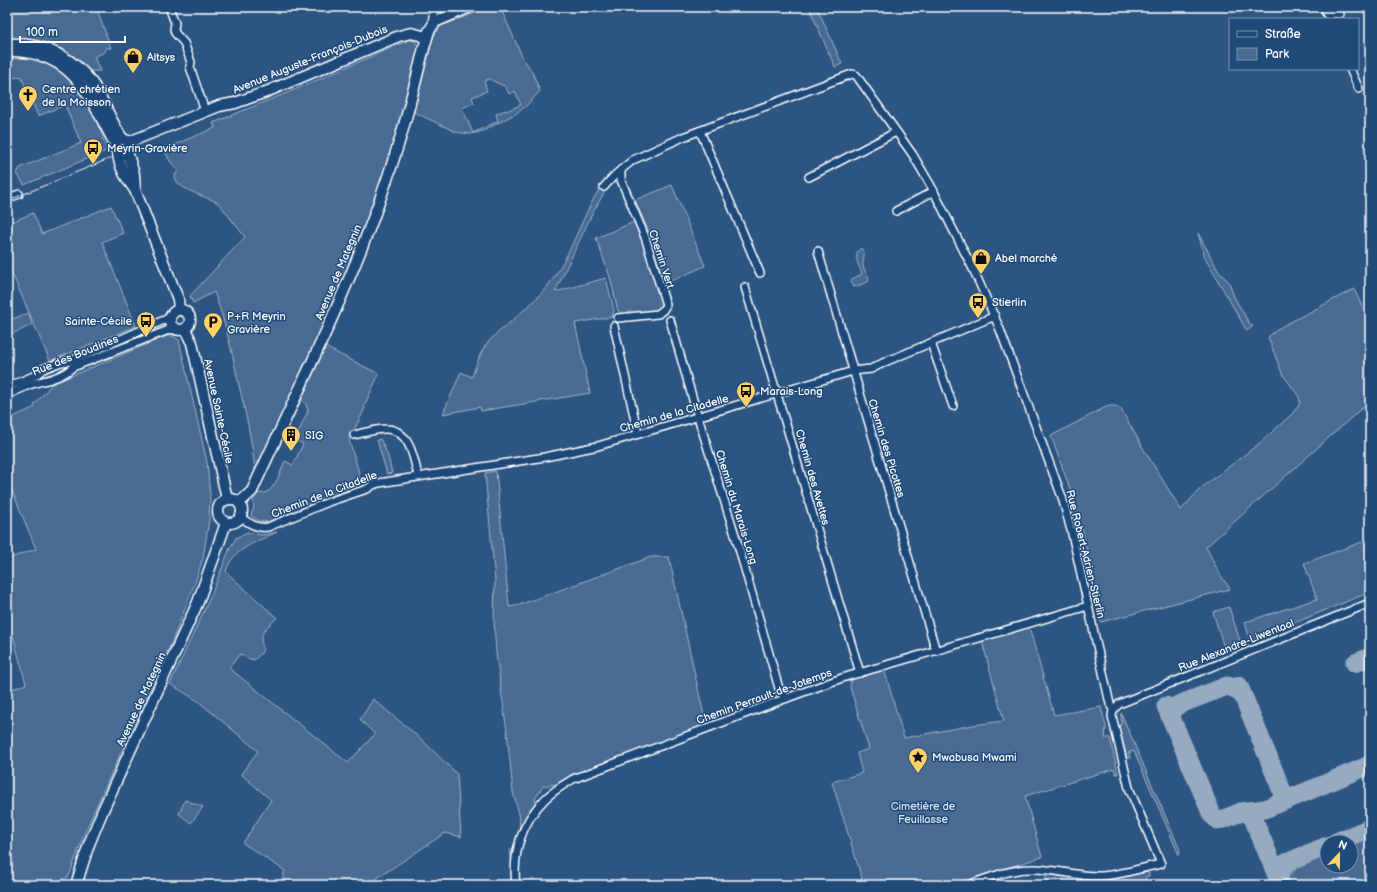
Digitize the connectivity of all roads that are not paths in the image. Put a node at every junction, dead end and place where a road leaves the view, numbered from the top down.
1 (169, 7) edge
2 (434, 7) edge
3 (470, 7) edge
4 (1326, 13) edge
5 (1340, 14) dead end
6 (432, 25) junction
7 (427, 37) junction
8 (7, 44) edge
9 (7, 51) edge
10 (1350, 70) edge
11 (1359, 89) dead end
12 (205, 111) junction
13 (700, 131) junction
14 (896, 132) junction
15 (123, 145) junction
16 (621, 170) junction
17 (809, 177) dead end
18 (604, 187) dead end
19 (934, 191) junction
20 (20, 194) dead end
21 (7, 199) edge
22 (896, 210) dead end
23 (818, 251) dead end
24 (760, 273) dead end
25 (745, 287) dead end
26 (180, 310) junction
27 (995, 316) junction
28 (171, 317) junction
29 (618, 318) dead end
30 (670, 320) dead end
31 (614, 326) dead end
32 (174, 328) junction
33 (185, 329) junction
34 (931, 343) junction
35 (853, 372) junction
36 (7, 387) edge
37 (777, 394) junction
38 (7, 395) edge
39 (954, 406) dead end
40 (698, 417) junction
41 (638, 434) junction
42 (354, 435) dead end
43 (418, 476) junction
44 (227, 499) junction
45 (239, 503) junction
46 (240, 518) junction
47 (226, 523) junction
48 (1370, 604) edge
49 (1088, 606) junction
50 (936, 651) junction
51 (860, 673) junction
52 (787, 698) junction
53 (1113, 710) junction
54 (76, 885) edge
55 (516, 885) edge
56 (968, 885) edge

1 - 12 street
2 - 6 street
3 - 6 main road
4 - 5 street
6 - 7 main road
7 - 12 main road, Avenue Auguste-François-Dubois
7 - 45 main road, Avenue de Mategnin
8 - 15 main road
9 - 15 main road
10 - 11 street
12 - 15 main road, Avenue Auguste-François-Dubois
13 - 14 street, Rue Robert-Adrien-Stierlin
13 - 16 street
13 - 24 street
14 - 17 street
14 - 19 street, Rue Robert-Adrien-Stierlin
15 - 26 main road
16 - 18 street
16 - 29 street, Chemin Vert
19 - 22 street
19 - 27 street, Rue Robert-Adrien-Stierlin
20 - 21 street
23 - 35 street, Chemin des Picottes
25 - 37 street, Chemin des Avettes
26 - 28 main road
26 - 33 main road
27 - 34 street, Chemin de la Citadelle
27 - 49 street, Rue Robert-Adrien-Stierlin
28 - 32 main road
28 - 36 street, Rue des Boudines
30 - 40 street, Chemin du Marais-Long
31 - 41 street
32 - 33 main road
32 - 38 street, Rue des Boudines
33 - 44 main road, Avenue Sainte-Cécile
34 - 35 street, Chemin de la Citadelle
34 - 39 street
35 - 37 street, Chemin de la Citadelle
35 - 50 street, Chemin des Picottes
37 - 40 street, Chemin de la Citadelle
37 - 51 street, Chemin des Avettes
40 - 41 street, Chemin de la Citadelle
40 - 52 street, Chemin du Marais-Long
41 - 43 street, Chemin de la Citadelle
42 - 43 street
43 - 46 street, Chemin de la Citadelle
44 - 45 main road
44 - 47 main road
45 - 46 main road
46 - 47 main road
47 - 54 main road, Avenue de Mategnin
48 - 53 street, Rue Alexandre-Liwentaal
49 - 50 street, Chemin Perrault-de-Jotemps
49 - 53 street, Rue Robert-Adrien-Stierlin
50 - 51 street, Chemin Perrault-de-Jotemps
51 - 52 street, Chemin Perrault-de-Jotemps
52 - 55 street, Chemin Perrault-de-Jotemps
53 - 56 street, Rue Robert-Adrien-Stierlin

